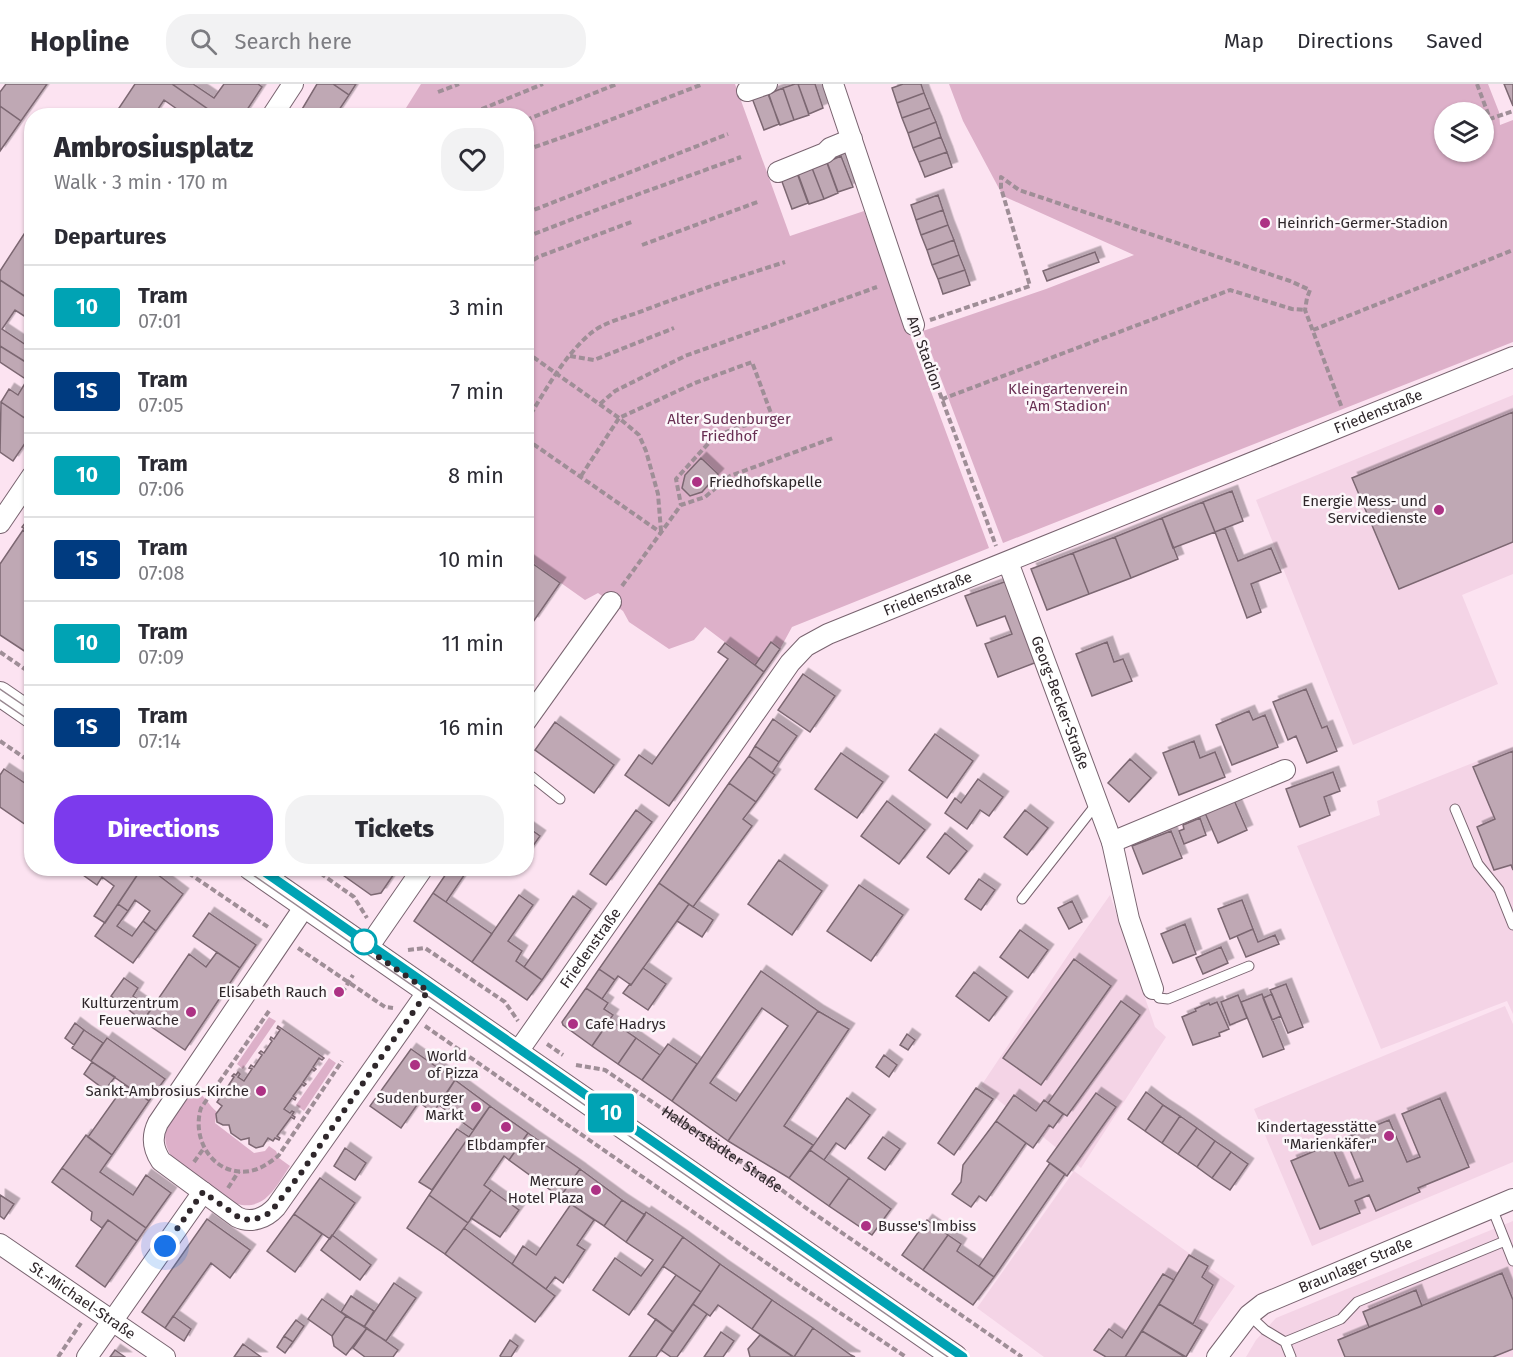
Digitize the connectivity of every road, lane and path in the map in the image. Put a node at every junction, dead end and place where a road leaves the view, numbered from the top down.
1 (293, 84) edge
2 (459, 84) edge
3 (543, 84) edge
4 (617, 84) edge
5 (703, 84) edge
6 (767, 84) edge
7 (833, 84) edge
8 (1477, 84) edge
9 (747, 91) dead end
10 (438, 92) dead end
11 (277, 108) edge
12 (484, 108) edge
13 (1513, 111) edge
14 (534, 117) edge
15 (728, 134) dead end
16 (852, 139) junction
17 (534, 147) edge
18 (741, 157) dead end
19 (778, 172) dead end
20 (760, 201) dead end
21 (534, 210) edge
22 (634, 221) dead end
23 (534, 234) edge
24 (642, 245) dead end
25 (1513, 250) edge
26 (534, 260) edge
27 (785, 262) dead end
28 (878, 286) dead end
29 (1305, 310) junction
30 (922, 322) junction
31 (674, 328) dead end
32 (1313, 330) junction
33 (570, 356) junction
34 (1513, 357) edge
35 (534, 358) edge
36 (556, 373) junction
37 (942, 400) junction
38 (600, 404) junction
39 (1342, 407) dead end
40 (534, 409) edge
41 (619, 418) junction
42 (833, 438) dead end
43 (534, 444) edge
44 (581, 476) junction
45 (24, 488) edge
46 (681, 505) junction
47 (0, 523) edge
48 (661, 532) junction
49 (1008, 562) junction
50 (611, 602) joint
51 (0, 652) edge
52 (24, 668) edge
53 (0, 694) edge
54 (24, 710) edge
55 (534, 710) edge
56 (0, 741) edge
57 (24, 758) edge
58 (1285, 770) dead end
59 (534, 778) edge
60 (560, 799) dead end
61 (1098, 802) junction
62 (1455, 808) dead end
63 (1112, 842) junction
64 (192, 876) edge
65 (262, 876) edge
66 (324, 876) edge
67 (417, 876) edge
68 (1022, 899) dead end
69 (305, 906) junction
70 (1513, 925) edge
71 (269, 928) dead end
72 (374, 939) junction
73 (293, 944) dead end
74 (407, 950) dead end
75 (1249, 966) dead end
76 (353, 975) dead end
77 (349, 982) junction
78 (1153, 989) joint
79 (428, 991) junction
80 (342, 993) dead end
81 (398, 1008) dead end
82 (269, 1011) dead end
83 (420, 1022) dead end
84 (531, 1033) junction
85 (517, 1053) junction
86 (342, 1061) dead end
87 (203, 1192) junction
88 (1513, 1199) edge
89 (1492, 1208) junction
90 (1505, 1241) junction
91 (0, 1244) edge
92 (1513, 1261) edge
93 (92, 1307) junction
94 (1249, 1315) junction
95 (113, 1321) junction
96 (1285, 1342) junction
97 (58, 1357) edge
98 (87, 1357) edge
99 (165, 1357) edge
100 (906, 1357) edge
101 (955, 1357) edge
102 (1022, 1357) edge
103 (1217, 1357) edge
104 (1291, 1357) edge

1 - 11 street
2 - 10 path
3 - 12 path
4 - 14 path
5 - 17 path
6 - 9 street
7 - 16 street, Am Stadion
8 - 13 path
15 - 21 path
16 - 19 street
16 - 30 street, Am Stadion
18 - 23 path
20 - 24 path
22 - 26 path
25 - 32 path
27 - 33 path
28 - 38 path
29 - 30 path
29 - 32 path
29 - 37 path
30 - 37 path, Am Stadion
31 - 33 path
32 - 39 path
33 - 36 path
34 - 49 street, Friedenstraße
35 - 36 path
36 - 38 path
36 - 40 path
37 - 49 path, Am Stadion
38 - 41 path
41 - 44 path
41 - 46 path
41 - 48 path
42 - 46 path
43 - 44 path
44 - 48 path
45 - 47 street
46 - 48 path
48 - 50 path
49 - 61 street, Georg-Becker-Straße
49 - 84 street, Friedenstraße
50 - 55 street
51 - 52 path
53 - 54 street
56 - 57 path
58 - 63 street
59 - 60 lane
61 - 63 street, Georg-Becker-Straße
61 - 68 lane
62 - 70 lane
63 - 78 street, Georg-Becker-Straße
64 - 71 path
65 - 69 street
66 - 72 path
67 - 72 street
69 - 72 street
69 - 87 street
72 - 79 street
73 - 77 path
74 - 84 path, Halberstädter Straße
75 - 78 lane
76 - 77 path
77 - 80 path
77 - 81 path
79 - 85 street
79 - 87 street
82 - 86 path
83 - 100 path
84 - 85 street, Friedenstraße
84 - 102 path, Halberstädter Straße
85 - 101 street
87 - 95 street
88 - 89 street, Braunlager Straße
89 - 90 lane
89 - 94 street, Braunlager Straße
90 - 92 lane
90 - 96 lane
91 - 93 street, St.-Michael-Straße
93 - 95 street, St.-Michael-Straße
93 - 97 path
94 - 96 lane
94 - 103 street, Braunlager Straße
95 - 98 street
95 - 99 street, St.-Michael-Straße
96 - 104 lane

